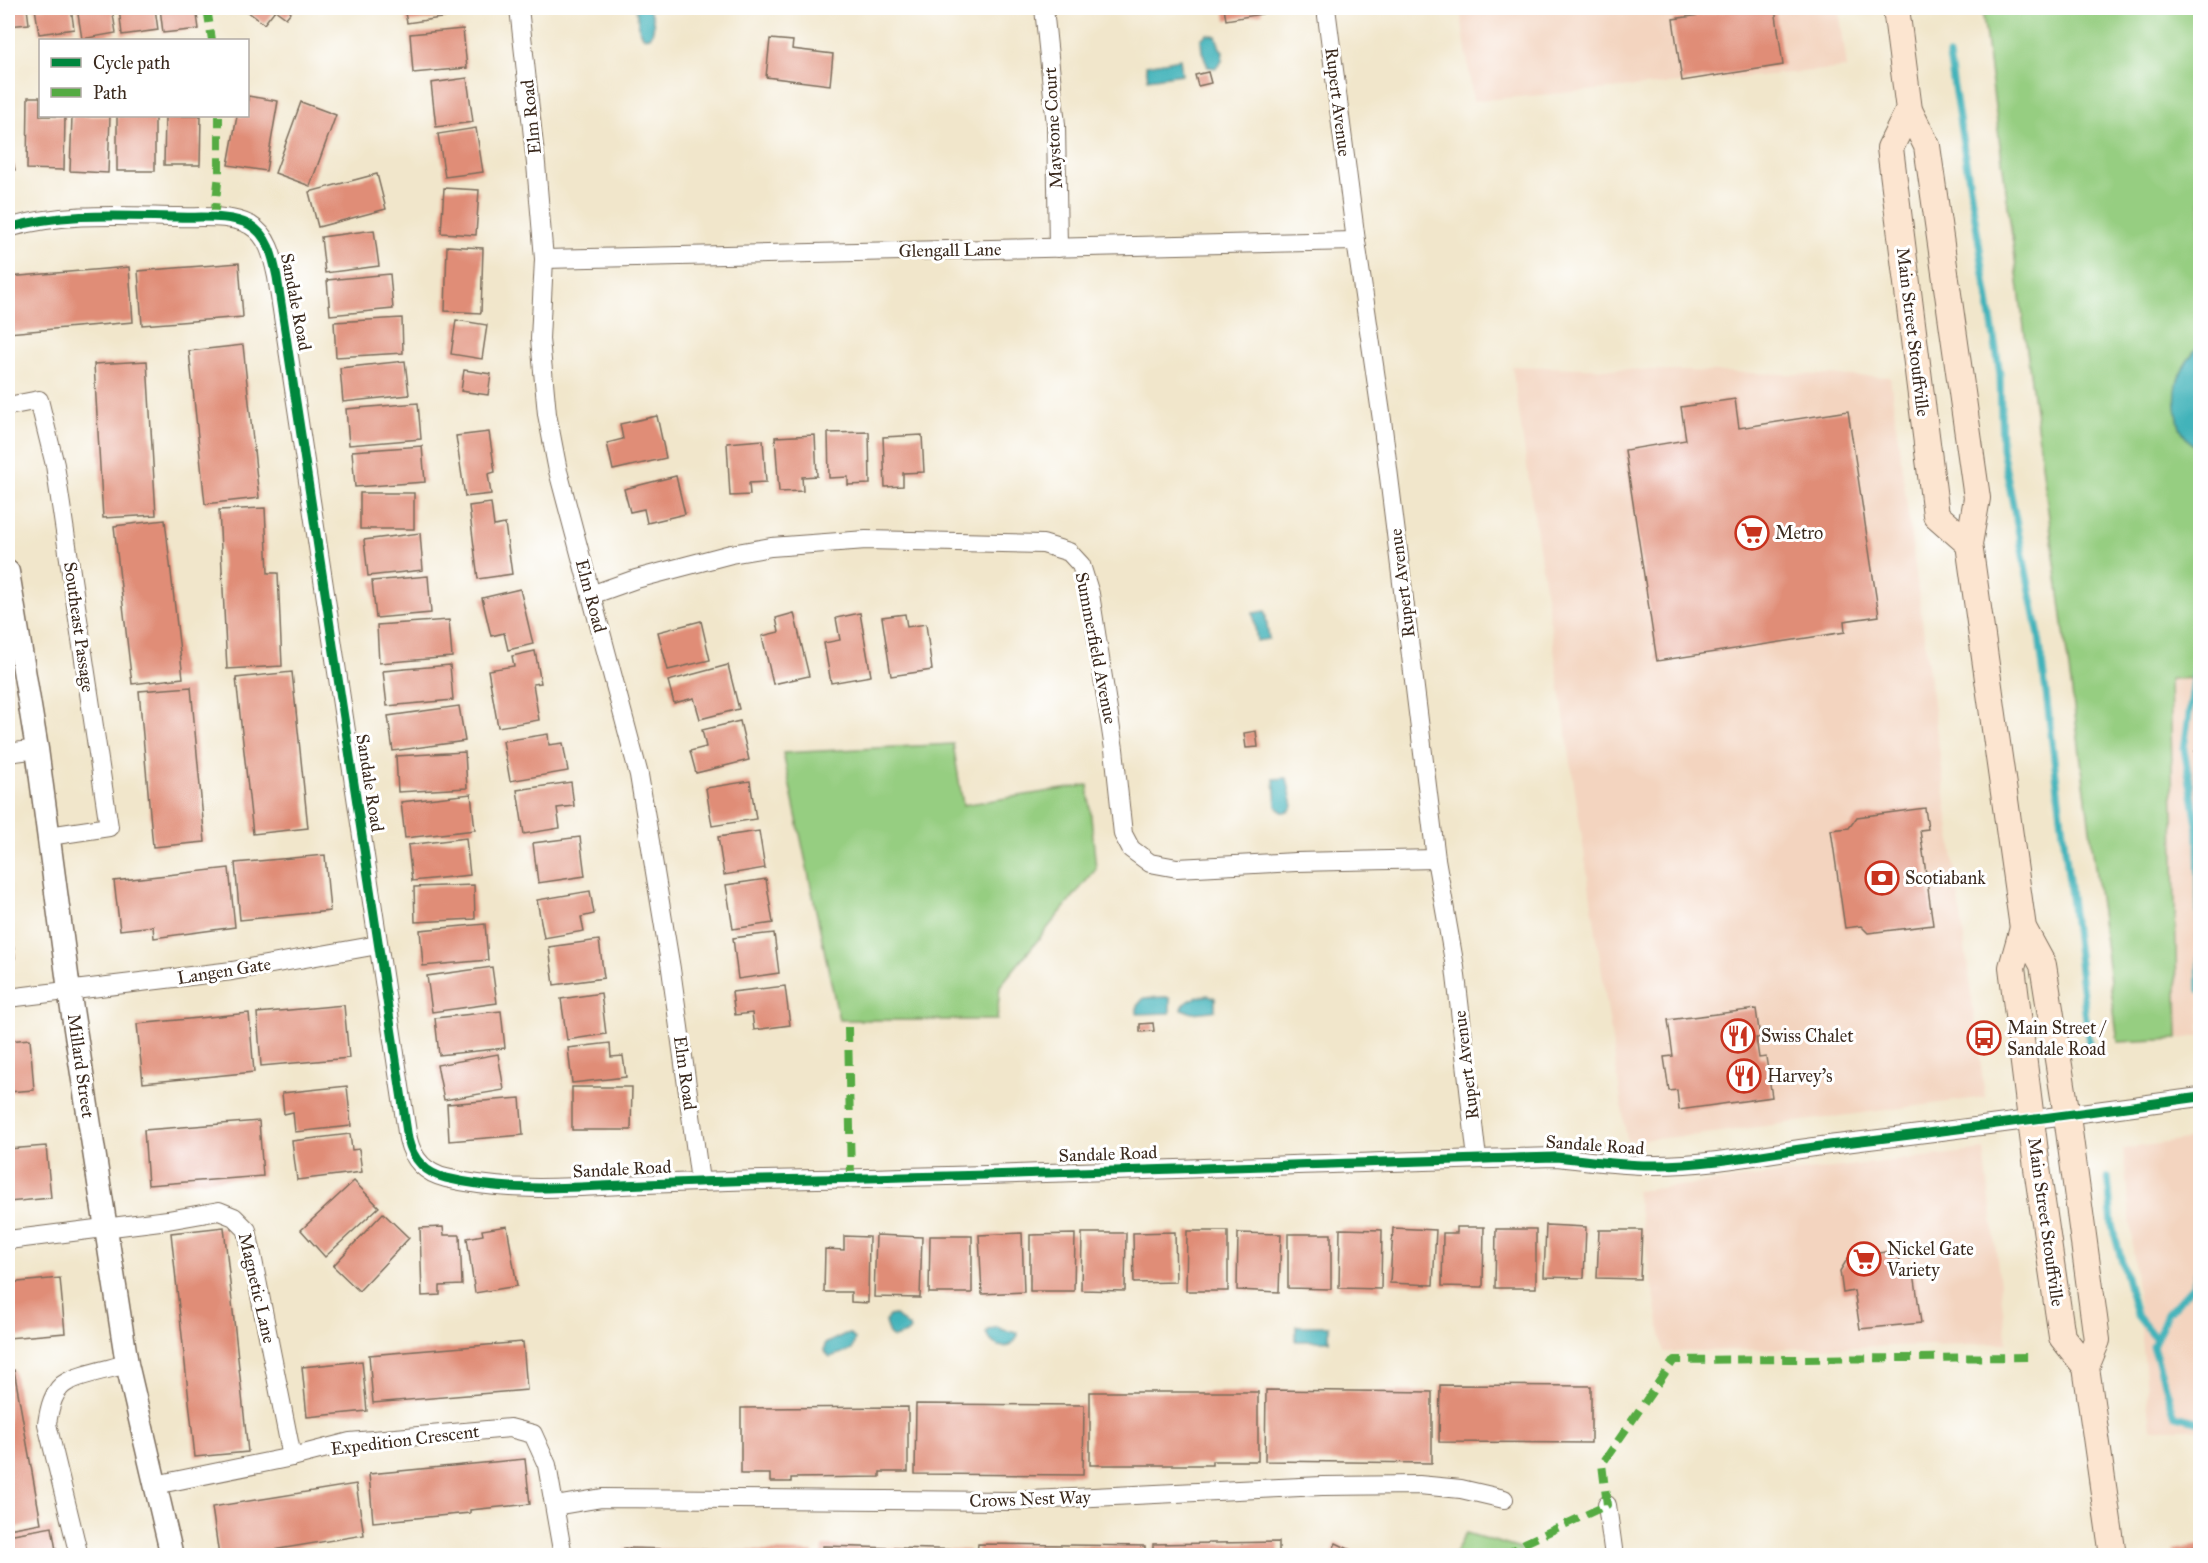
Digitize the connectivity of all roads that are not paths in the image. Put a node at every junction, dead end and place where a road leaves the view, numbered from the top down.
1 (519, 8) edge
2 (1044, 8) edge
3 (1326, 8) edge
4 (1896, 8) edge
5 (1909, 110) junction
6 (8, 228) edge
7 (1356, 241) junction
8 (1058, 248) junction
9 (544, 259) junction
10 (8, 406) edge
11 (1969, 544) junction
12 (8, 572) edge
13 (591, 595) junction
14 (37, 749) junction
15 (8, 753) edge
16 (49, 836) junction
17 (1436, 859) junction
18 (2023, 928) junction
19 (378, 945) junction
20 (69, 990) junction
21 (8, 998) edge
22 (2200, 1097) edge
23 (2067, 1116) junction
24 (2032, 1119) junction
25 (1477, 1159) junction
26 (700, 1181) junction
27 (105, 1228) junction
28 (8, 1240) edge
29 (127, 1364) junction
30 (2086, 1367) junction
31 (292, 1457) junction
32 (154, 1485) junction
33 (1504, 1498) dead end
34 (1607, 1505) dead end
35 (555, 1506) junction
36 (79, 1556) edge
37 (171, 1556) edge
38 (563, 1556) edge
39 (1614, 1556) edge
40 (2113, 1556) edge

1 - 9 street, Elm Road
2 - 8 street, Maystone Court
3 - 7 street, Rupert Avenue
4 - 5 main road, Main Street Stouffville
5 - 11 main road, Main Street Stouffville
5 - 11 main road, Main Street Stouffville
6 - 19 street, Sandale Road
7 - 8 street, Glengall Lane
7 - 17 street, Rupert Avenue
8 - 9 street, Glengall Lane
9 - 13 street, Elm Road
10 - 16 street, Southeast Passage
11 - 18 main road, Main Street Stouffville
12 - 14 street, Millard Street
13 - 17 street, Summerfield Avenue
13 - 26 street, Elm Road
14 - 15 street
14 - 16 street, Millard Street
16 - 20 street, Millard Street
17 - 25 street, Rupert Avenue
18 - 23 main road, Main Street Stouffville
18 - 24 main road, Main Street Stouffville
19 - 20 street, Langen Gate
19 - 26 street, Sandale Road
20 - 21 street, Langen Gate
20 - 27 street, Millard Street
22 - 23 street, Sandale Road
23 - 24 street, Sandale Road
23 - 30 main road, Main Street Stouffville
24 - 25 street, Sandale Road
24 - 30 main road, Main Street Stouffville
25 - 26 street, Sandale Road
27 - 28 street, Magnetic Lane
27 - 29 street, Millard Street
27 - 31 street, Magnetic Lane
29 - 32 street, Millard Street
29 - 36 street
30 - 40 main road, Main Street Stouffville
31 - 32 street, Expedition Crescent
31 - 35 street, Expedition Crescent
32 - 37 street, Millard Street
33 - 35 street, Crows Nest Way
34 - 39 street
35 - 38 street, Expedition Crescent

